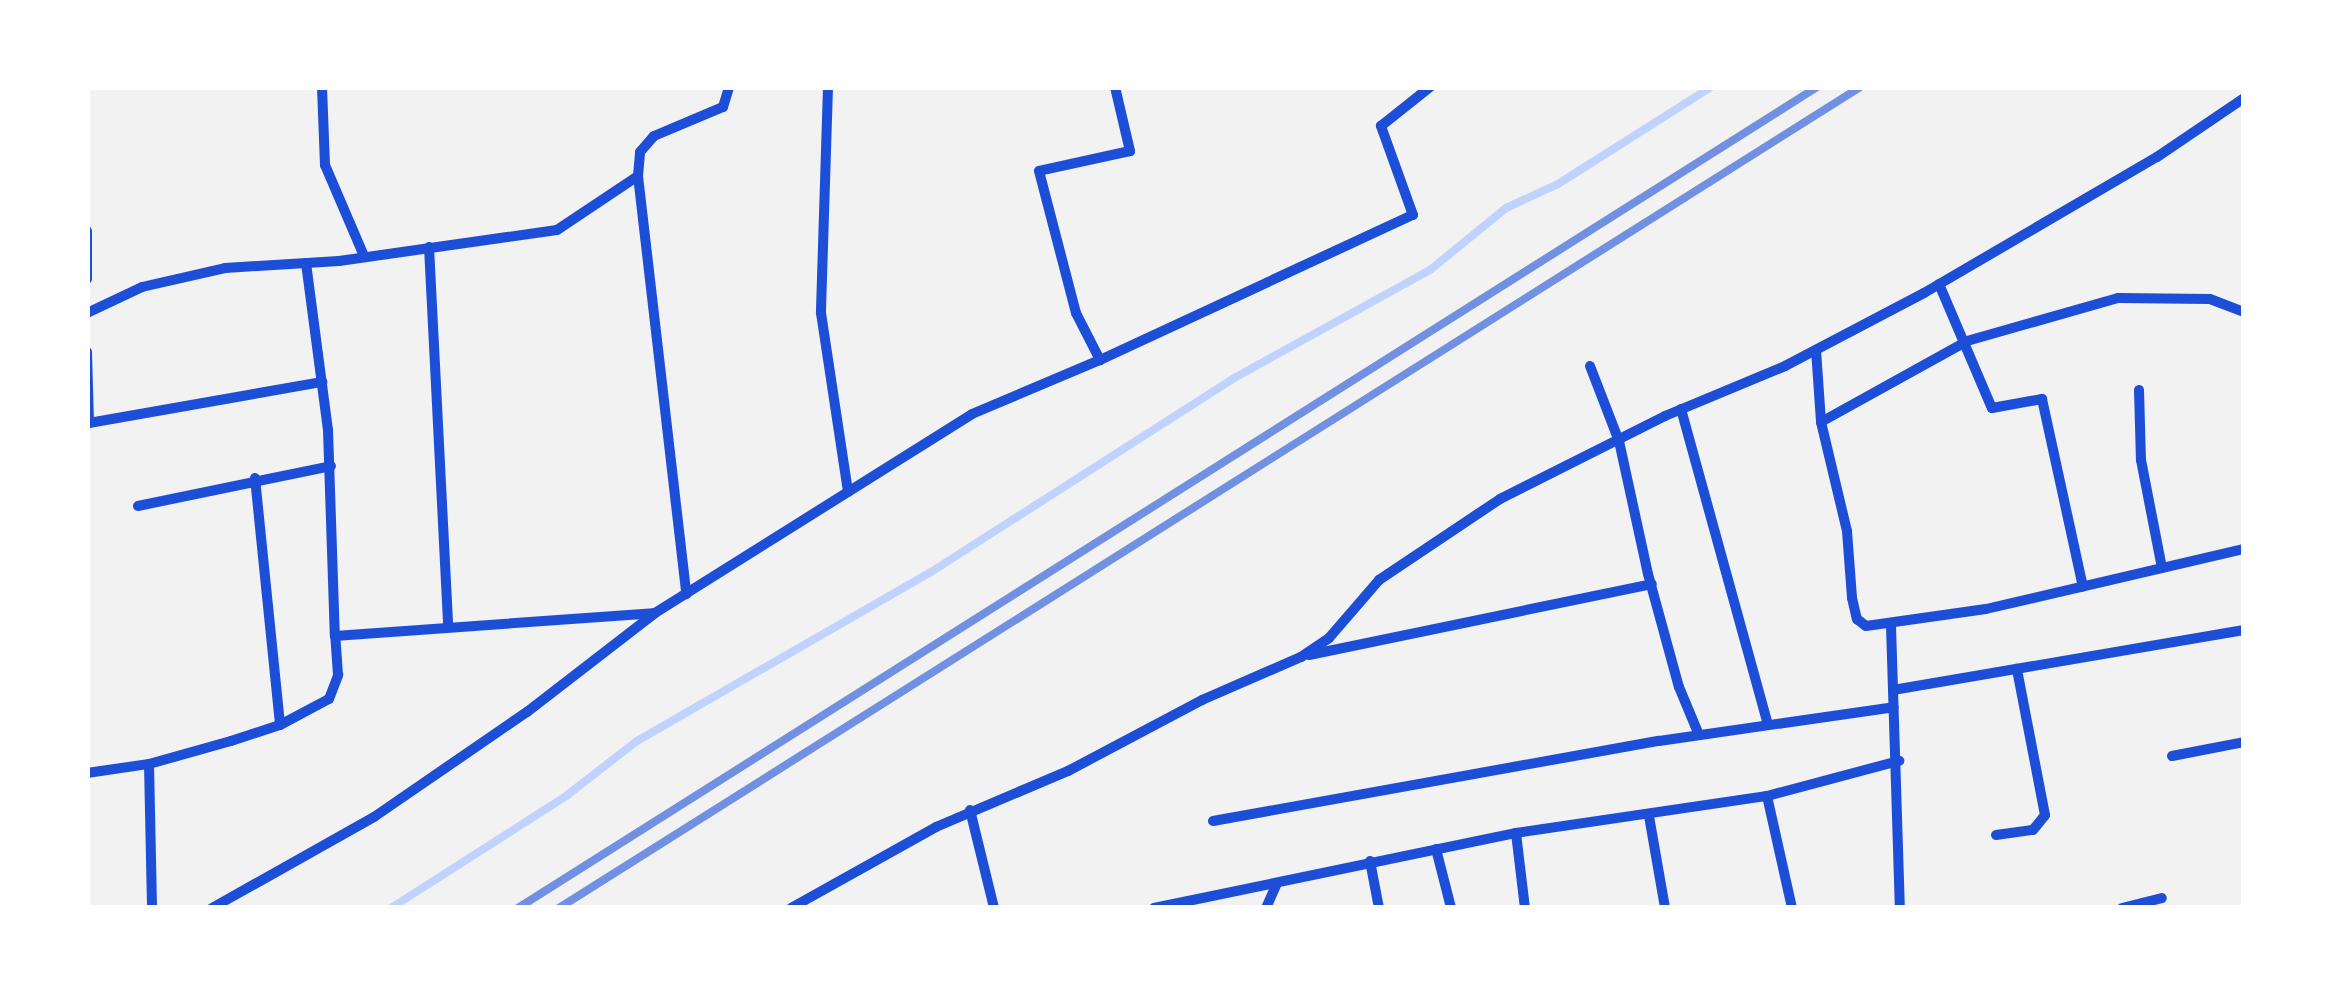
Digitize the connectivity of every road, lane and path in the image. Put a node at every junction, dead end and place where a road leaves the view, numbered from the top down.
1 (322, 87) edge
2 (730, 87) edge
3 (828, 87) edge
4 (1115, 87) edge
5 (1430, 87) edge
6 (2244, 98) edge
7 (638, 176) junction
8 (87, 231) edge
9 (429, 247) junction
10 (364, 256) junction
11 (306, 263) junction
12 (87, 279) edge
13 (1939, 284) junction
14 (2244, 312) edge
15 (87, 313) edge
16 (1964, 343) junction
17 (1816, 350) junction
18 (87, 352) edge
19 (1100, 360) junction
20 (87, 365) edge
21 (1590, 366) dead end
22 (322, 382) junction
23 (2139, 390) dead end
24 (1681, 410) junction
25 (1821, 422) junction
26 (1619, 441) junction
27 (331, 466) junction
28 (255, 478) junction
29 (848, 491) junction
30 (138, 506) dead end
31 (2244, 549) edge
32 (2162, 568) junction
33 (1652, 584) junction
34 (2083, 587) junction
35 (686, 594) junction
36 (655, 613) junction
37 (448, 626) junction
38 (1891, 626) junction
39 (2244, 630) edge
40 (335, 636) junction
41 (1301, 657) junction
42 (2017, 669) junction
43 (1893, 690) junction
44 (1894, 707) junction
45 (1768, 724) junction
46 (280, 725) junction
47 (1700, 735) junction
48 (2244, 742) edge
49 (2172, 756) dead end
50 (1900, 761) junction
51 (149, 764) junction
52 (87, 773) edge
53 (1767, 796) junction
54 (970, 810) junction
55 (1649, 816) junction
56 (1213, 820) dead end
57 (1516, 833) junction
58 (1996, 835) dead end
59 (1436, 849) junction
60 (1370, 861) junction
61 (1276, 886) junction
62 (2162, 898) dead end
63 (152, 908) edge
64 (212, 908) edge
65 (791, 908) edge
66 (994, 908) edge
67 (1154, 908) edge
68 (1267, 908) edge
69 (1379, 908) edge
70 (1451, 908) edge
71 (1526, 908) edge
72 (1665, 908) edge
73 (1792, 908) edge
74 (1900, 908) edge
75 (2122, 908) edge

1 - 10 street
2 - 7 street
3 - 29 street
4 - 19 street
5 - 19 street
6 - 13 street
7 - 9 street
7 - 35 street
8 - 12 street
9 - 10 street
9 - 37 street
10 - 11 street
11 - 15 street
11 - 22 street
13 - 16 street
13 - 17 street
14 - 16 street
16 - 25 street
16 - 34 street
17 - 24 street
17 - 25 street
18 - 20 street
19 - 29 street
20 - 22 street
21 - 26 street
22 - 27 street
23 - 32 street
24 - 26 street
24 - 45 street
25 - 38 street
26 - 33 street
26 - 41 street
27 - 28 street
27 - 40 street
28 - 30 street
28 - 46 street
29 - 35 street
31 - 32 street
32 - 34 street
33 - 41 street
33 - 47 street
34 - 38 street
35 - 36 street
36 - 37 street
36 - 64 street
37 - 40 street
38 - 43 street
39 - 42 street
40 - 46 street
41 - 54 street
42 - 43 street
42 - 58 street
43 - 44 street
44 - 45 street
44 - 50 street
45 - 47 street
46 - 51 street
47 - 56 street
48 - 49 street
50 - 53 street
50 - 74 street
51 - 52 street
51 - 63 street
53 - 55 street
53 - 73 street
54 - 65 street
54 - 66 street
55 - 57 street
55 - 72 street
57 - 59 street
57 - 71 street
59 - 60 street
59 - 70 street
60 - 61 street
60 - 69 street
61 - 67 street
61 - 68 street
62 - 75 street

